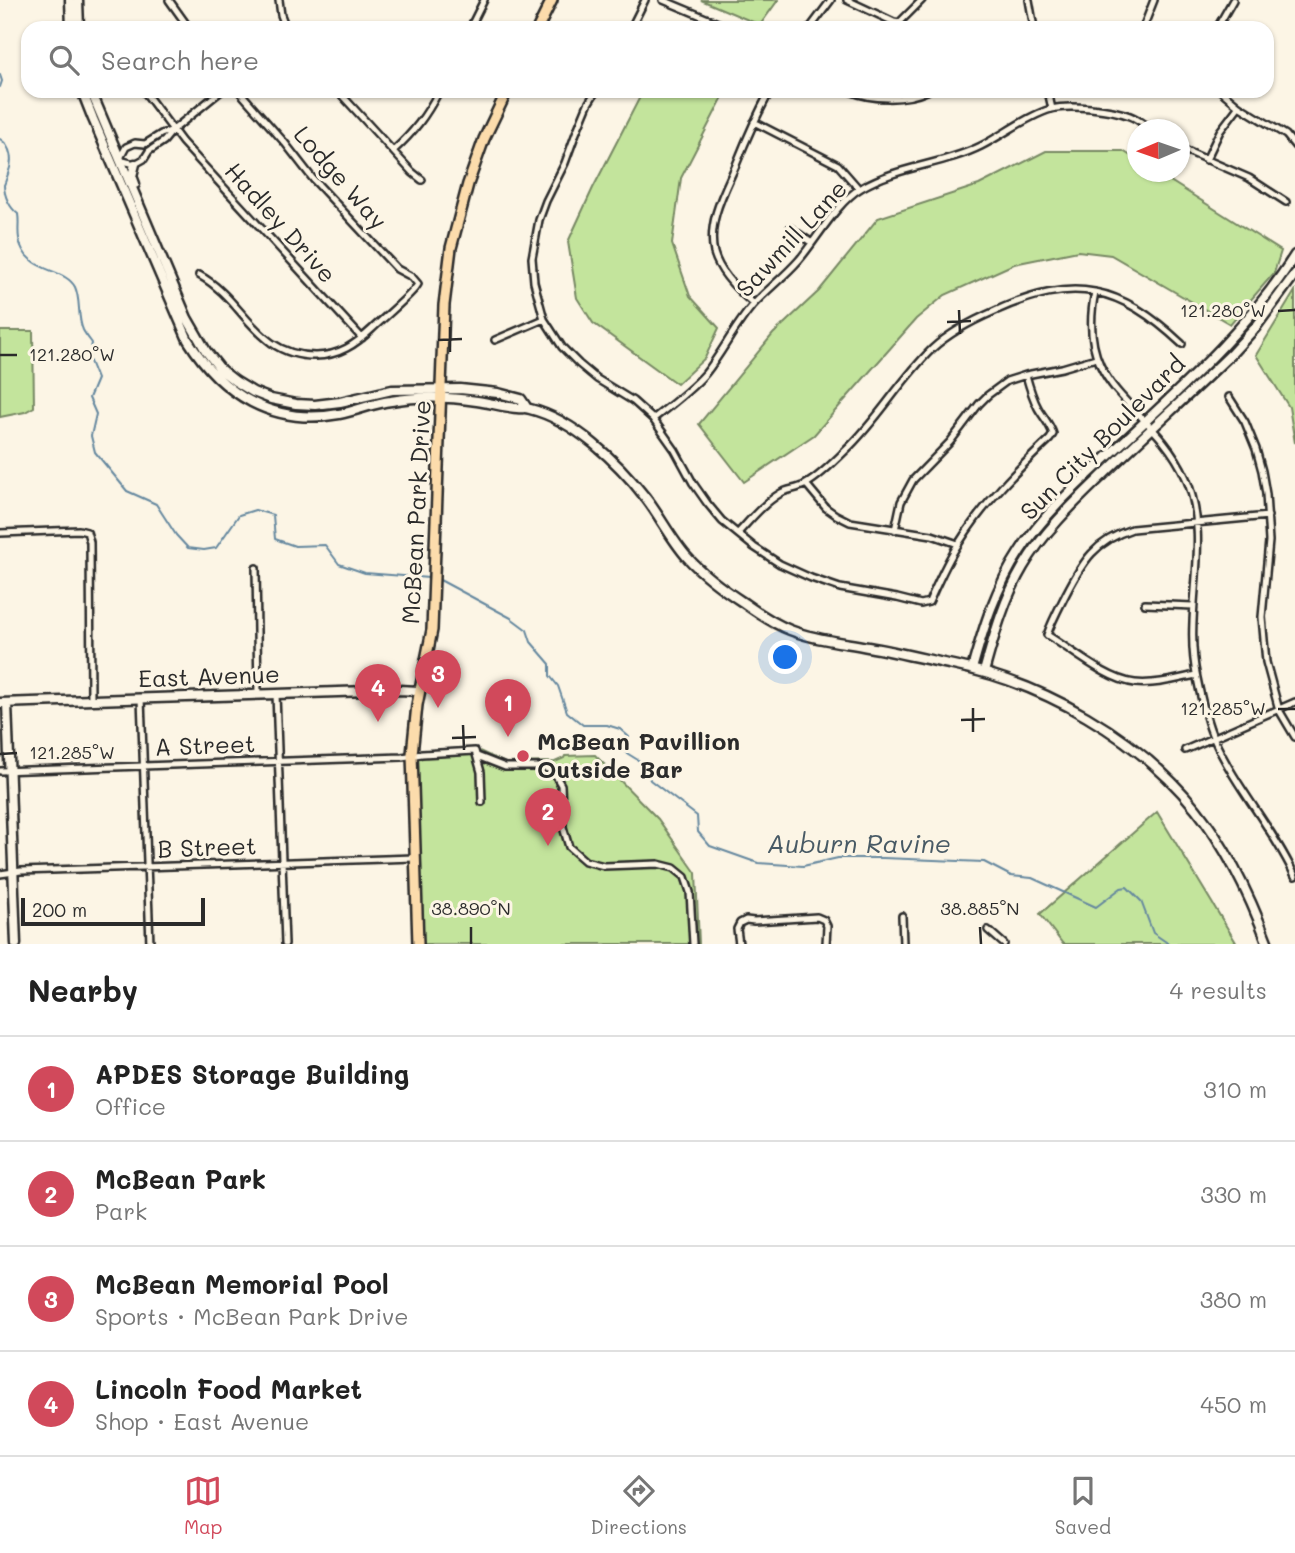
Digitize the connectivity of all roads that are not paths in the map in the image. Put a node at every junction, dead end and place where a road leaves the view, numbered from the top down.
1 (70, 0) edge
2 (78, 0) edge
3 (169, 0) edge
4 (279, 0) edge
5 (484, 0) edge
6 (552, 0) edge
7 (645, 0) edge
8 (663, 0) edge
9 (831, 0) edge
10 (847, 0) edge
11 (922, 0) edge
12 (1029, 0) edge
13 (1153, 0) edge
14 (1233, 0) edge
15 (71, 21) edge
16 (79, 21) edge
17 (184, 21) edge
18 (283, 21) edge
19 (474, 21) edge
20 (542, 21) edge
21 (635, 21) edge
22 (713, 21) edge
23 (815, 21) edge
24 (892, 21) edge
25 (901, 21) edge
26 (1033, 21) edge
27 (1146, 21) edge
28 (1221, 21) edge
29 (85, 98) edge
30 (93, 98) edge
31 (149, 98) edge
32 (212, 98) edge
33 (245, 98) edge
34 (344, 98) edge
35 (436, 98) edge
36 (504, 98) edge
37 (592, 98) edge
38 (766, 98) edge
39 (1050, 98) edge
40 (1229, 98) edge
41 (1239, 106) junction
42 (1052, 109) junction
43 (1135, 119) edge
44 (754, 122) junction
45 (173, 130) junction
46 (1286, 135) junction
47 (1295, 136) edge
48 (145, 144) junction
49 (1295, 146) edge
50 (149, 151) junction
51 (393, 151) junction
52 (1190, 153) edge
53 (1206, 160) junction
54 (116, 162) junction
55 (135, 164) junction
56 (422, 180) dead end
57 (859, 189) junction
58 (1286, 202) dead end
59 (790, 228) dead end
60 (812, 243) junction
61 (156, 246) junction
62 (1295, 255) edge
63 (1295, 274) edge
64 (200, 275) dead end
65 (1095, 292) junction
66 (754, 304) junction
67 (544, 319) junction
68 (362, 338) junction
69 (495, 340) dead end
70 (1182, 344) dead end
71 (1096, 358) junction
72 (1026, 374) junction
73 (442, 394) junction
74 (1229, 397) dead end
75 (653, 419) junction
76 (1148, 425) junction
77 (806, 484) junction
78 (1268, 516) junction
79 (1198, 522) junction
80 (895, 530) junction
81 (0, 533) edge
82 (738, 533) junction
83 (958, 544) junction
84 (256, 568) dead end
85 (1144, 604) dead end
86 (1193, 606) junction
87 (972, 669) junction
88 (984, 672) junction
89 (1196, 675) junction
90 (419, 691) junction
91 (276, 694) junction
92 (258, 695) junction
93 (141, 698) junction
94 (91, 700) junction
95 (1295, 702) edge
96 (4, 703) edge
97 (1279, 710) junction
98 (1295, 737) edge
99 (1213, 738) junction
100 (483, 747) dead end
101 (1185, 750) dead end
102 (476, 753) junction
103 (412, 755) junction
104 (278, 761) junction
105 (144, 766) junction
106 (5, 771) edge
107 (482, 802) dead end
108 (415, 858) junction
109 (282, 863) junction
110 (148, 867) junction
111 (13, 873) junction
112 (0, 874) edge
113 (1295, 876) edge
114 (902, 915) dead end
115 (988, 930) dead end
116 (16, 944) edge
117 (150, 944) edge
118 (285, 944) edge
119 (418, 944) edge
120 (693, 944) edge
121 (739, 944) edge
122 (826, 944) edge
123 (903, 944) edge
124 (1004, 944) edge
125 (1268, 944) edge

1 - 15 main road
2 - 16 main road
3 - 17 street
4 - 18 street
5 - 19 street
6 - 20 main road
7 - 21 street
8 - 22 street
9 - 23 street
10 - 24 street
11 - 25 street
12 - 26 street
13 - 27 street
14 - 28 street
29 - 54 main road
30 - 54 main road
31 - 45 street, Hadley Drive
32 - 45 street
33 - 68 street, Lodge Way
34 - 51 street
35 - 51 street
36 - 73 main road, McBean Park Drive
37 - 67 street
38 - 44 street
39 - 42 street
40 - 41 street
41 - 46 street
41 - 53 street
42 - 43 street, Sawmill Lane
42 - 57 street, Sawmill Lane
44 - 57 street
44 - 66 street
45 - 48 street
45 - 50 street
45 - 68 street, Hadley Drive
46 - 47 street
46 - 49 street
48 - 50 street
48 - 54 street
50 - 55 street
51 - 56 street
52 - 53 street
53 - 58 street
54 - 55 street
54 - 61 main road
54 - 73 main road
55 - 61 main road
57 - 60 street, Sawmill Lane
59 - 60 street
60 - 66 street, Sawmill Lane
61 - 73 main road
62 - 76 main road, Sun City Boulevard
63 - 76 main road, Sun City Boulevard
64 - 68 street
65 - 70 street
65 - 71 street
65 - 77 street
66 - 75 street, Sawmill Lane
67 - 69 street
67 - 75 street
71 - 72 street
71 - 76 street
72 - 80 street
72 - 83 street
73 - 87 main road
73 - 90 main road, McBean Park Drive
74 - 78 street
75 - 82 street
76 - 79 street
76 - 87 main road, Sun City Boulevard
76 - 88 main road, Sun City Boulevard
77 - 80 street
77 - 82 street
78 - 79 street
78 - 97 street
79 - 86 street
79 - 89 street
80 - 83 street
81 - 94 street
82 - 83 street
84 - 92 street
85 - 86 street
86 - 89 street
87 - 88 main road
88 - 125 main road
89 - 99 street
90 - 91 main road, East Avenue
90 - 103 main road, McBean Park Drive
91 - 92 main road, East Avenue
91 - 104 street
92 - 93 main road, East Avenue
93 - 94 main road, East Avenue
93 - 105 street
94 - 96 main road, East Avenue
95 - 97 street
96 - 106 main road
97 - 98 street
97 - 99 street
99 - 101 street
99 - 113 street
100 - 102 street
102 - 103 street, A Street
102 - 107 street
102 - 120 street
103 - 104 street, A Street
103 - 108 main road, McBean Park Drive
104 - 105 street, A Street
104 - 109 street
105 - 106 street, A Street
105 - 110 street
106 - 111 main road
108 - 109 street, B Street
108 - 119 main road, McBean Park Drive
109 - 110 street, B Street
109 - 118 street
110 - 111 street, B Street
110 - 117 street
111 - 112 street, B Street
111 - 116 main road
114 - 123 street
115 - 124 street
121 - 122 street

